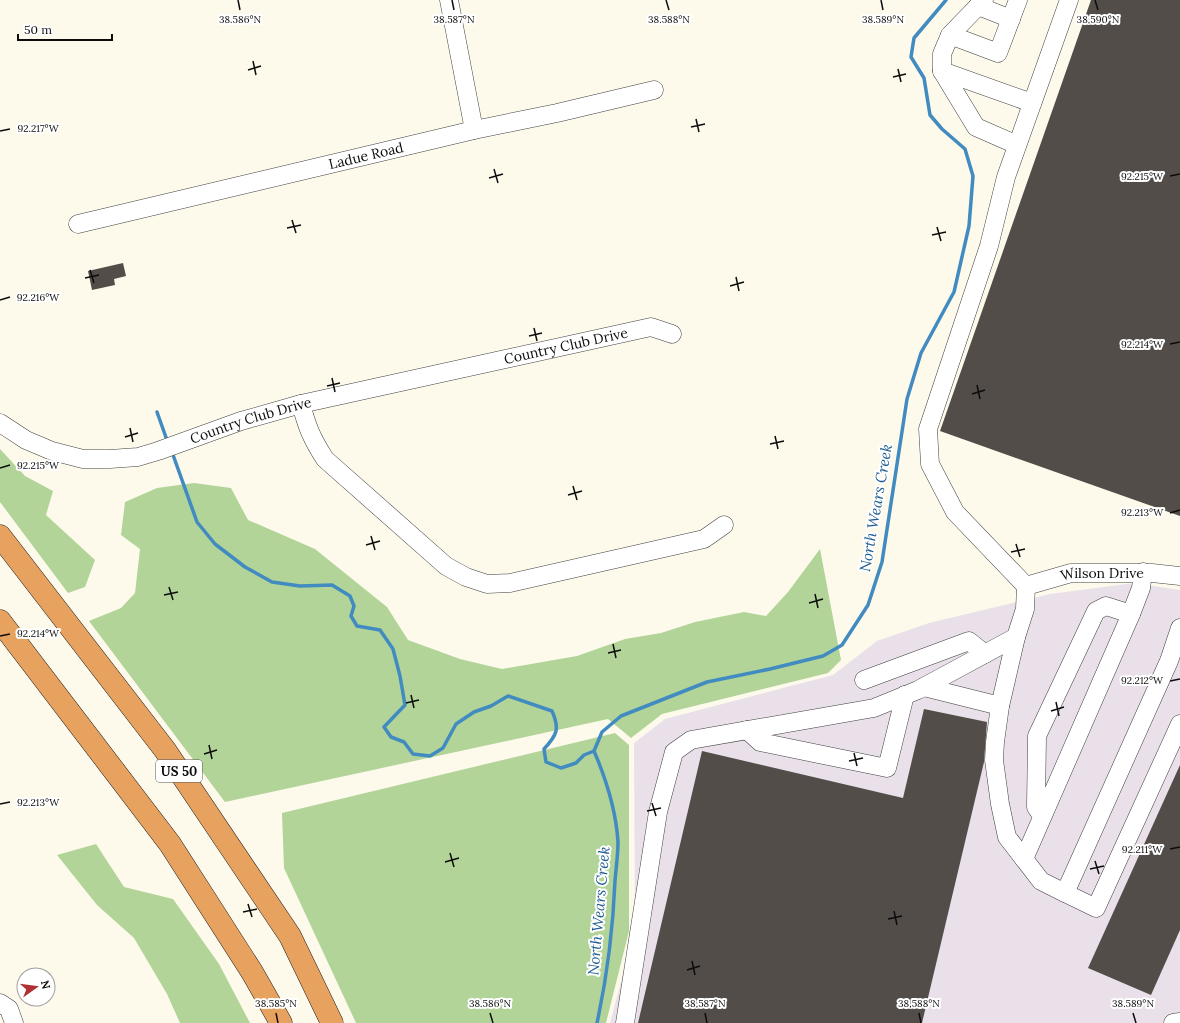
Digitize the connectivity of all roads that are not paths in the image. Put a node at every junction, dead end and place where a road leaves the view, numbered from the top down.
1 (449, 0) edge
2 (1018, 0) edge
3 (1069, 0) edge
4 (981, 3) edge
5 (1010, 19) junction
6 (950, 35) junction
7 (942, 71) junction
8 (654, 90) dead end
9 (1032, 103) junction
10 (474, 130) junction
11 (1017, 145) junction
12 (78, 224) dead end
13 (672, 334) dead end
14 (301, 404) junction
15 (0, 423) edge
16 (724, 525) dead end
17 (0, 536) edge
18 (1143, 572) junction
19 (1180, 576) edge
20 (1026, 586) junction
21 (1131, 614) junction
22 (0, 621) edge
23 (1180, 628) edge
24 (1016, 637) junction
25 (985, 654) junction
26 (1174, 663) edge
27 (864, 680) dead end
28 (924, 687) junction
29 (905, 696) junction
30 (1000, 706) junction
31 (1180, 724) edge
32 (747, 730) junction
33 (1042, 816) junction
34 (1024, 859) junction
35 (1065, 893) junction
36 (0, 1003) edge
37 (1180, 1022) edge
38 (14, 1023) edge
39 (281, 1023) edge
40 (332, 1023) edge
41 (625, 1023) edge
42 (1173, 1023) edge

1 - 10 street
2 - 5 street
3 - 9 street
4 - 5 street
4 - 6 street
5 - 6 street
6 - 7 street
7 - 9 street
7 - 11 street
8 - 10 street, Ladue Road
9 - 11 street
10 - 12 street, Ladue Road
11 - 20 street
13 - 14 street, Country Club Drive
14 - 15 street, Country Club Drive
14 - 16 street
17 - 40 highway, US 50
18 - 19 street, Wilson Drive
18 - 20 street, Wilson Drive
18 - 21 street
20 - 24 street
21 - 33 street
21 - 33 street
22 - 39 highway
23 - 26 street
24 - 25 street
24 - 30 street
25 - 27 street
25 - 28 street
26 - 35 street
28 - 29 street
28 - 30 street
29 - 32 street
29 - 32 street
30 - 34 street
31 - 35 street
32 - 41 street
33 - 34 street
34 - 35 street
36 - 38 street
37 - 42 street

